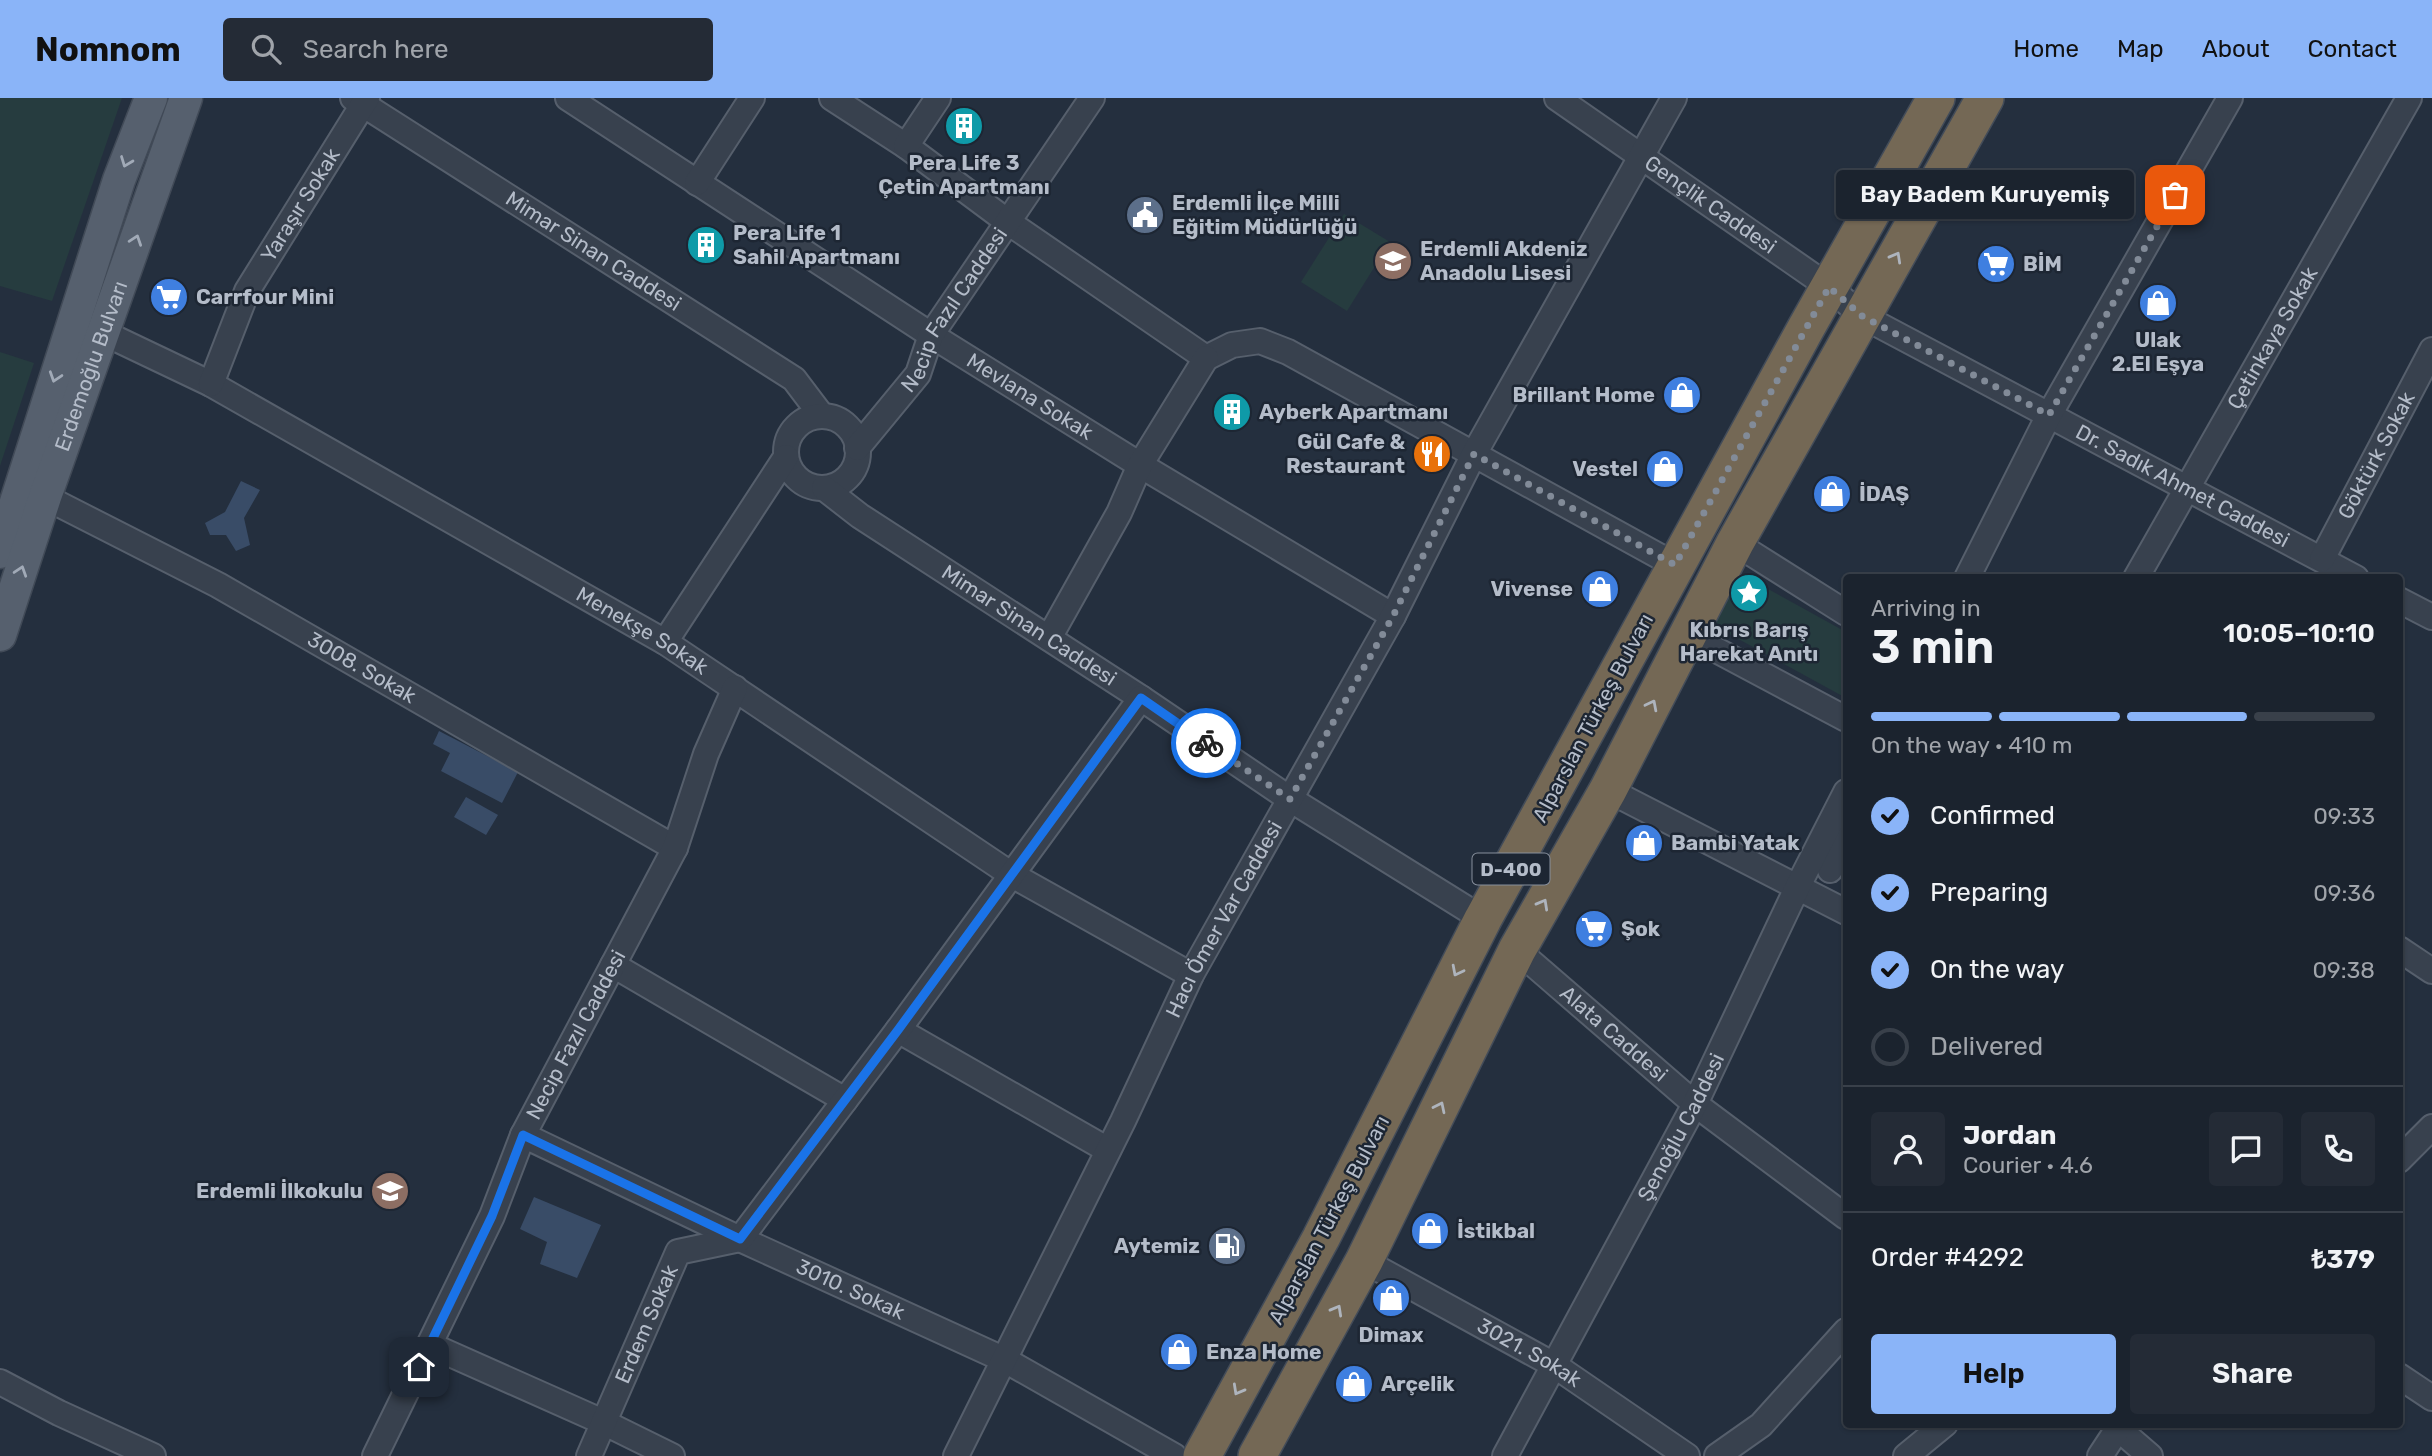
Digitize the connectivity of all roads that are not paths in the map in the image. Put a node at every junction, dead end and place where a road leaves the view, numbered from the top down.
1 (151, 98) edge
2 (186, 98) edge
3 (568, 98) edge
4 (752, 98) edge
5 (832, 98) edge
6 (938, 98) edge
7 (1092, 98) edge
8 (1557, 98) edge
9 (1674, 98) edge
10 (1936, 98) edge
11 (1985, 98) edge
12 (2230, 98) edge
13 (2409, 98) edge
14 (361, 100) edge
15 (906, 146) junction
16 (1642, 157) junction
17 (697, 183) junction
18 (1008, 222) junction
19 (1829, 287) junction
20 (1862, 316) junction
21 (72, 323) junction
22 (104, 333) junction
23 (931, 335) junction
24 (2432, 350) edge
25 (1206, 358) junction
26 (211, 384) junction
27 (2049, 415) junction
28 (822, 416) junction
29 (858, 448) junction
30 (1474, 454) junction
31 (786, 457) junction
32 (1140, 465) junction
33 (824, 488) junction
34 (2188, 489) junction
35 (45, 498) junction
36 (1735, 543) junction
37 (0, 552) edge
38 (2322, 559) junction
39 (1675, 565) junction
40 (1968, 574) edge
41 (2138, 574) edge
42 (2350, 574) edge
43 (2403, 602) edge
44 (1843, 611) edge
45 (1393, 616) junction
46 (2432, 617) edge
47 (0, 635) edge
48 (1688, 635) junction
49 (1049, 638) junction
50 (665, 642) junction
51 (735, 688) junction
52 (1141, 698) junction
53 (1843, 717) edge
54 (1608, 790) junction
55 (1843, 798) edge
56 (1290, 799) junction
57 (1843, 844) edge
58 (675, 848) junction
59 (1830, 870) dead end
60 (1012, 875) junction
61 (1798, 886) junction
62 (1843, 910) edge
63 (1483, 919) junction
64 (1517, 950) junction
65 (2403, 952) edge
66 (613, 965) junction
67 (2432, 971) edge
68 (1191, 975) junction
69 (898, 1030) junction
70 (845, 1100) junction
71 (1695, 1104) junction
72 (2432, 1127) edge
73 (523, 1135) junction
74 (1108, 1150) junction
75 (2403, 1156) edge
76 (1843, 1215) edge
77 (740, 1239) junction
78 (1364, 1261) junction
79 (1843, 1334) edge
80 (430, 1345) junction
81 (1005, 1360) junction
82 (1554, 1365) junction
83 (2403, 1379) edge
84 (0, 1382) edge
85 (2432, 1398) edge
86 (603, 1422) junction
87 (1940, 1428) edge
88 (2116, 1428) edge
89 (2119, 1428) edge
90 (153, 1456) edge
91 (375, 1456) edge
92 (589, 1456) edge
93 (672, 1456) edge
94 (956, 1456) edge
95 (1174, 1456) edge
96 (1202, 1456) edge
97 (1257, 1456) edge
98 (1505, 1456) edge
99 (1687, 1456) edge
100 (1717, 1456) edge
101 (1906, 1456) edge
102 (2100, 1456) edge
103 (2150, 1456) edge

1 -> 21 main road, Erdemoğlu Bulvarı
22 -> 2 main road, Erdemoğlu Bulvarı
3 - 17 street, Mevlana Sokak
4 - 17 street
5 - 15 street
6 - 15 street
7 - 18 street, Necip Fazıl Caddesi
8 - 16 street, Gençlik Caddesi
9 - 16 street, Hacı Ömer Var Caddesi
10 - 19 highway, Alparslan Türkeş Bulvarı / D-400
20 -> 11 highway, D-400
12 - 27 street
13 - 34 street, Çetinkaya Sokak
14 - 26 street, Yaraşır Sokak
14 - 28 street, Mimar Sinan Caddesi
15 - 18 street
16 - 19 street, Gençlik Caddesi
16 - 30 street, Hacı Ömer Var Caddesi
17 - 23 street, Mevlana Sokak
18 - 23 street, Necip Fazıl Caddesi
18 - 25 street
19 - 20 street, Gençlik Caddesi
19 - 39 highway, Alparslan Türkeş Bulvarı / D-400
20 - 27 street, Dr. Sadık Ahmet Caddesi
20 - 36 highway, D-400
21 - 22 street, Menekşe Sokak
21 -> 37 main road, Erdemoğlu Bulvarı
22 - 26 street, Menekşe Sokak
22 - 35 main road, Erdemoğlu Bulvarı
23 - 29 street, Necip Fazıl Caddesi
23 - 32 street, Mevlana Sokak
24 - 38 street, Göktürk Sokak
25 - 30 street
25 - 32 street
26 - 50 street, Menekşe Sokak
27 - 34 street, Dr. Sadık Ahmet Caddesi
27 - 40 street
28 - 29 street
28 - 31 street
29 - 33 street
30 - 39 street
30 - 45 street, Hacı Ömer Var Caddesi
31 - 33 street
31 - 50 street
32 - 45 street, Mevlana Sokak
32 - 49 street
33 - 49 street, Mimar Sinan Caddesi
34 - 38 street, Dr. Sadık Ahmet Caddesi
34 - 41 street, Çetinkaya Sokak
47 -> 35 main road, Erdemoğlu Bulvarı
35 - 58 street, 3008. Sokak
36 - 44 street
36 - 48 highway, D-400
38 - 42 street, Dr. Sadık Ahmet Caddesi
39 - 63 highway, Alparslan Türkeş Bulvarı / D-400
43 - 46 street
45 - 56 street, Hacı Ömer Var Caddesi
48 - 53 street
54 -> 48 highway, D-400
49 - 52 street, Mimar Sinan Caddesi
50 - 51 street, Menekşe Sokak
51 - 58 street, Necip Fazıl Caddesi
51 - 60 street, Menekşe Sokak
52 - 56 street, Mimar Sinan Caddesi
52 - 60 street
54 - 61 street
64 -> 54 highway, D-400
55 - 61 street, Şenoğlu Caddesi
56 - 63 street, Mimar Sinan Caddesi
56 - 68 street, Hacı Ömer Var Caddesi
57 - 59 street
58 - 66 street, Necip Fazıl Caddesi
60 - 68 street, Menekşe Sokak
60 - 69 street
61 - 62 street
61 - 71 street, Şenoğlu Caddesi
63 -> 96 highway, Alparslan Türkeş Bulvarı / D-400
64 - 71 street, Alata Caddesi
78 -> 64 highway, D-400
65 - 67 street
66 - 70 street
66 - 73 street, Necip Fazıl Caddesi
68 - 74 street, Hacı Ömer Var Caddesi
69 - 70 street
69 - 74 street
70 - 77 street
71 - 76 street, Alata Caddesi
71 - 82 street, Şenoğlu Caddesi
72 - 75 street
73 - 77 street, 3010. Sokak
73 - 80 street, Necip Fazıl Caddesi
74 - 81 street, Hacı Ömer Var Caddesi
77 - 81 street, 3010. Sokak
77 - 86 street, Erdem Sokak
78 - 82 street, 3021. Sokak
97 -> 78 highway, D-400
79 - 100 street
80 - 86 street
80 - 91 street, Necip Fazıl Caddesi
81 - 94 street, Hacı Ömer Var Caddesi
81 - 95 street, 3010. Sokak
82 - 98 street, Şenoğlu Caddesi
82 - 99 street, 3021. Sokak
83 - 85 street
84 - 90 street
86 - 92 street, Erdem Sokak
86 - 93 street
87 - 101 street
88 - 102 street
89 - 103 street

